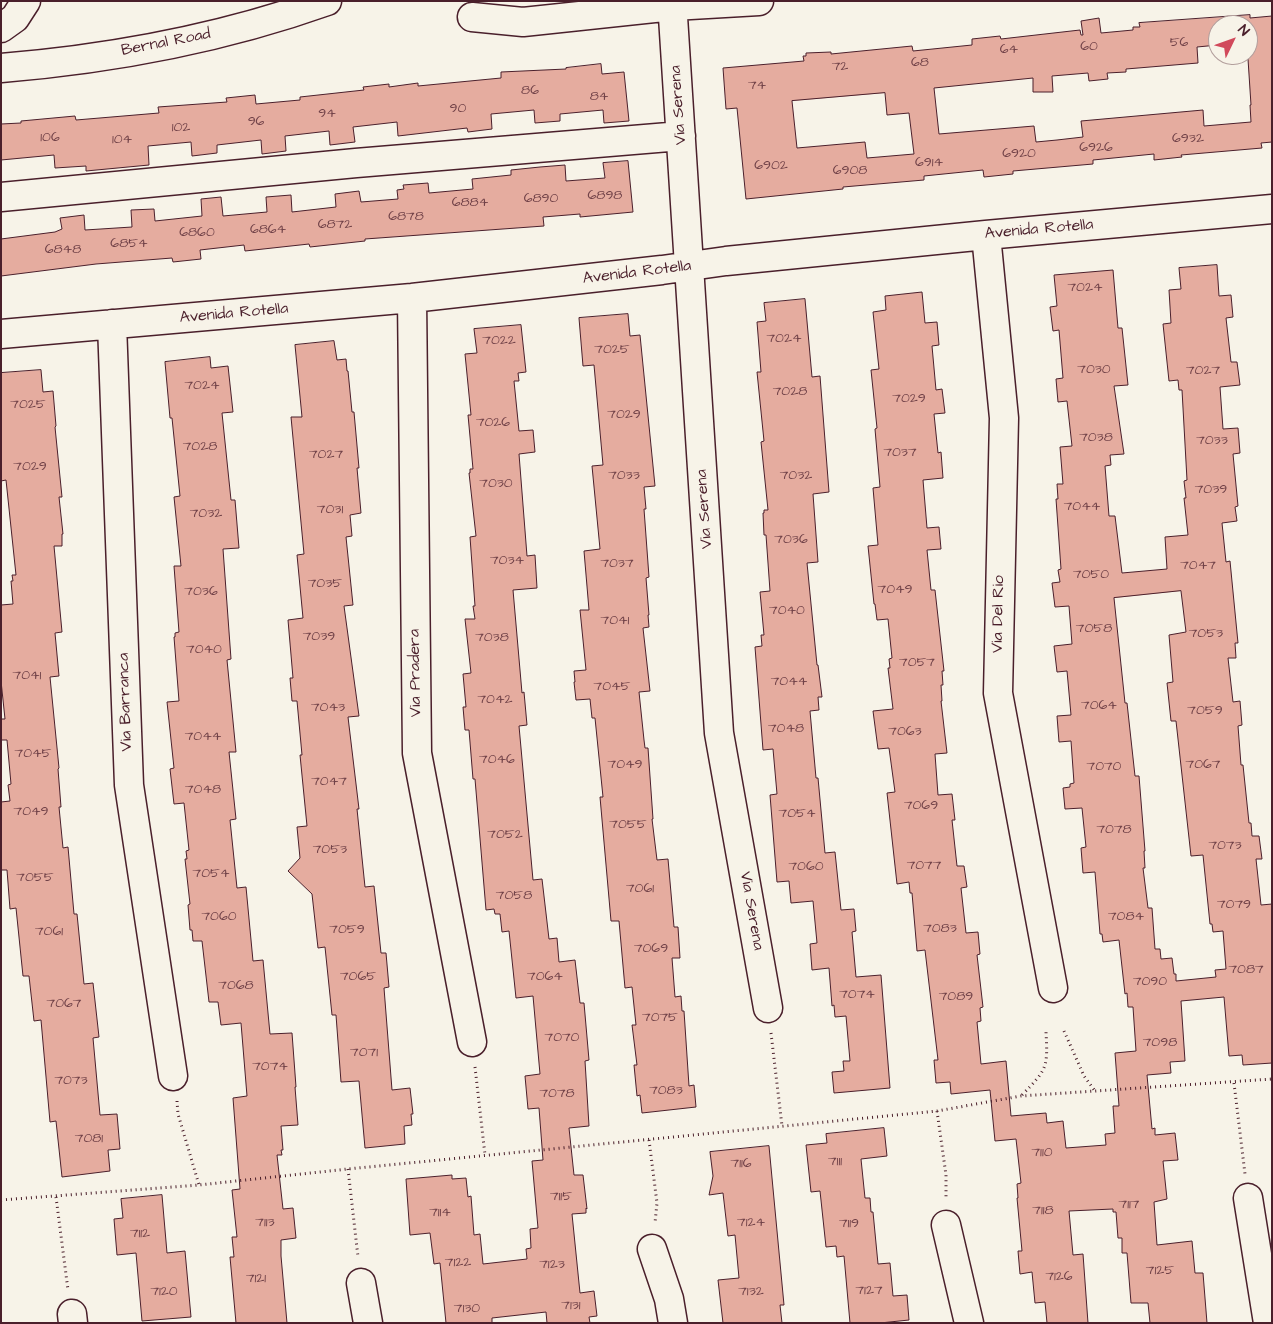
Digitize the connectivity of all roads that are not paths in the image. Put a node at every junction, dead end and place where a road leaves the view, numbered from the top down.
1 (26, 1) edge
2 (327, 1) edge
3 (759, 1) edge
4 (672, 4) edge
5 (472, 17) dead end
6 (1, 28) edge
7 (1, 68) edge
8 (681, 136) junction
9 (1, 197) edge
10 (1272, 209) edge
11 (986, 235) junction
12 (690, 266) junction
13 (412, 298) junction
14 (112, 324) junction
15 (1, 334) edge
16 (1053, 988) dead end
17 (768, 1008) road end
18 (472, 1042) road end
19 (173, 1076) road end
20 (1248, 1198) road end
21 (946, 1225) road end
22 (652, 1249) road end
23 (361, 1283) road end
24 (368, 1323) edge
25 (673, 1323) edge
26 (969, 1323) edge
27 (1268, 1323) edge

1 - 6 street
2 - 7 street, Bernal Road
3 - 4 street
4 - 5 street
4 - 8 street, Via Serena
8 - 9 street
8 - 12 street, Via Serena
10 - 11 street, Avenida Rotella
11 - 12 street, Avenida Rotella
11 - 16 street, Via Del Rio
12 - 13 street, Avenida Rotella
12 - 17 street, Via Serena
13 - 14 street, Avenida Rotella
13 - 18 street, Via Pradera
14 - 15 street, Avenida Rotella
14 - 19 street, Via Barranca
20 - 27 street
21 - 26 street
22 - 25 street
23 - 24 street

